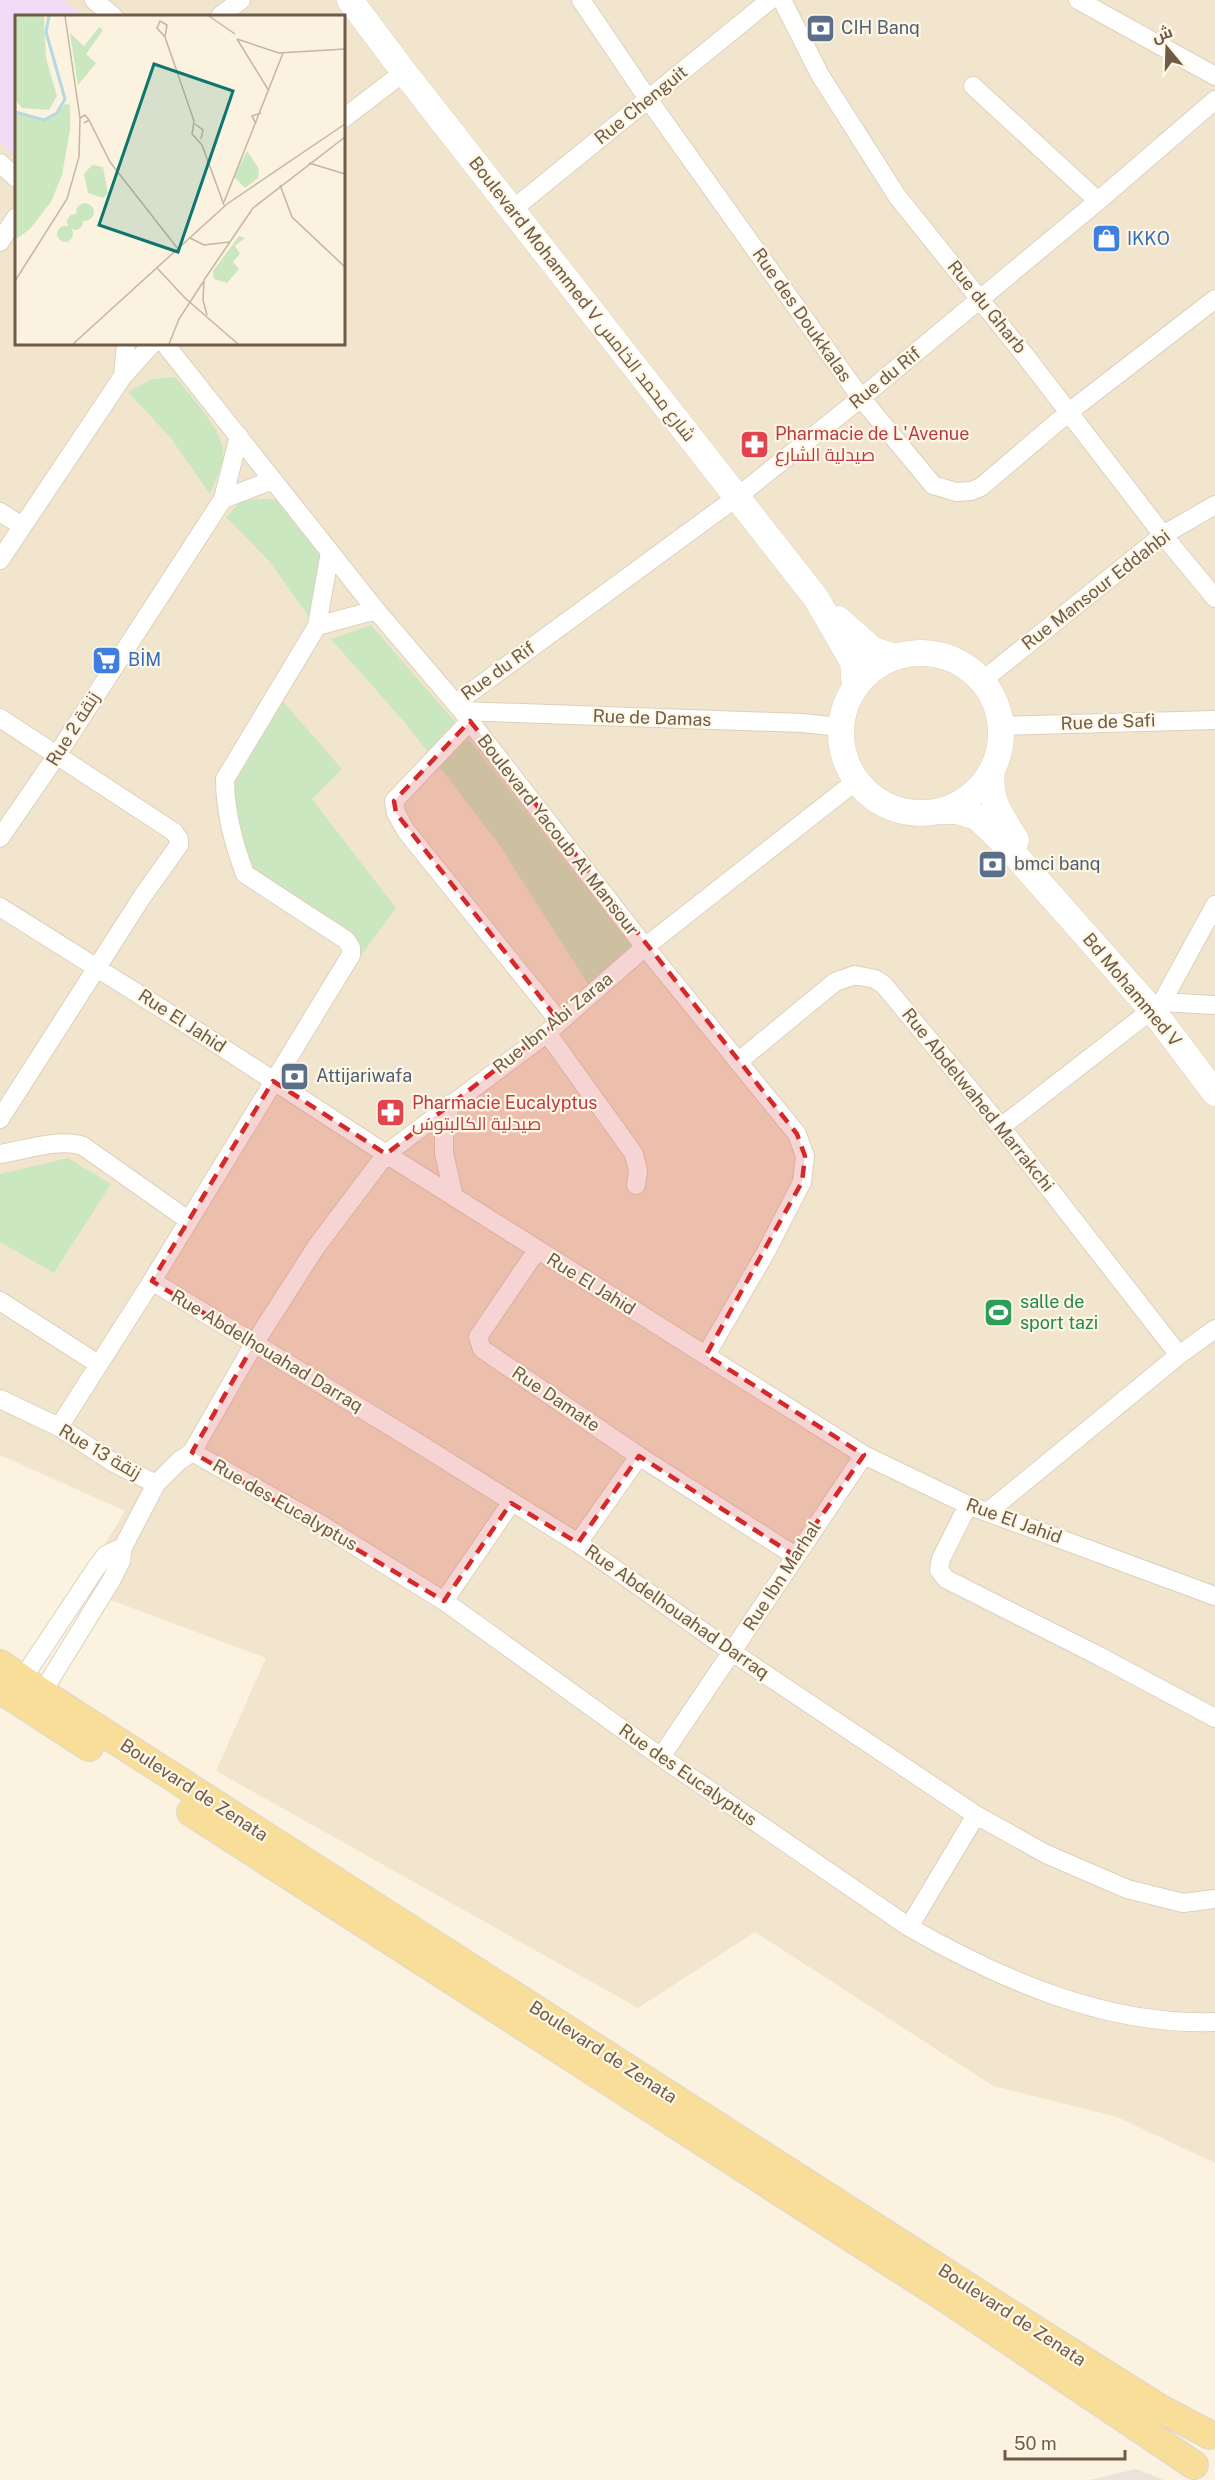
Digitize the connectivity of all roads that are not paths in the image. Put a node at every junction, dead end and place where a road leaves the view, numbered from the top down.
1 (94, 0) edge
2 (241, 0) edge
3 (350, 0) edge
4 (581, 0) edge
5 (770, 0) edge
6 (782, 0) edge
7 (1078, 0) edge
8 (112, 15) edge
9 (221, 15) edge
10 (404, 72) junction
11 (1215, 76) edge
12 (973, 86) dead end
13 (648, 99) junction
14 (1215, 100) edge
15 (345, 117) edge
16 (0, 164) edge
17 (15, 177) edge
18 (1098, 201) junction
19 (513, 209) junction
20 (15, 219) edge
21 (0, 242) edge
22 (981, 299) junction
23 (1215, 299) edge
24 (126, 345) edge
25 (151, 345) edge
26 (166, 345) edge
27 (123, 376) junction
28 (861, 398) junction
29 (1069, 412) junction
30 (239, 436) junction
31 (273, 480) junction
32 (737, 497) junction
33 (223, 499) junction
34 (1215, 506) edge
35 (0, 512) edge
36 (22, 526) junction
37 (1163, 535) junction
38 (330, 552) junction
39 (0, 560) edge
40 (816, 598) junction
41 (1215, 598) edge
42 (376, 610) junction
43 (316, 627) junction
44 (895, 657) junction
45 (982, 681) junction
46 (855, 687) junction
47 (463, 711) junction
48 (0, 718) edge
49 (1215, 720) edge
50 (1001, 726) junction
51 (840, 727) junction
52 (57, 755) junction
53 (992, 770) junction
54 (856, 781) junction
55 (939, 811) junction
56 (0, 838) edge
57 (1047, 888) junction
58 (1215, 905) edge
59 (0, 907) edge
60 (645, 947) junction
61 (97, 966) junction
62 (1215, 1005) edge
63 (1157, 1006) junction
64 (553, 1027) junction
65 (739, 1061) junction
66 (273, 1081) junction
67 (1215, 1093) edge
68 (450, 1104) junction
69 (3, 1107) edge
70 (1001, 1127) junction
71 (0, 1154) edge
72 (386, 1154) junction
73 (636, 1185) dead end
74 (454, 1197) junction
75 (188, 1220) junction
76 (537, 1250) junction
77 (152, 1281) junction
78 (0, 1301) edge
79 (1215, 1329) edge
80 (254, 1344) junction
81 (706, 1355) junction
82 (1179, 1355) junction
83 (98, 1364) junction
84 (0, 1399) edge
85 (58, 1427) junction
86 (192, 1452) junction
87 (864, 1455) junction
88 (639, 1456) junction
89 (156, 1484) junction
90 (511, 1503) junction
91 (968, 1504) junction
92 (988, 1511) junction
93 (578, 1543) junction
94 (795, 1555) junction
95 (1215, 1596) edge
96 (444, 1601) junction
97 (732, 1652) junction
98 (18, 1689) edge
99 (1215, 1718) edge
100 (661, 1757) junction
101 (976, 1815) junction
102 (1215, 1899) edge
103 (909, 1927) junction
104 (1215, 2022) edge
105 (1152, 2420) junction
106 (1212, 2430) edge
107 (1190, 2473) edge

1 - 8 street
2 - 9 street
3 - 10 street, Boulevard Mohammed V شارع محمد الخامس
4 - 13 street, Rue des Doukkalas
5 - 13 street, Rue Chenguit
6 - 22 street, Rue du Gharb
7 - 11 street
10 - 15 street
10 - 19 street, Boulevard Mohammed V شارع محمد الخامس
12 - 18 street
13 - 19 street, Rue Chenguit
13 - 28 street, Rue des Doukkalas
14 - 18 street, Rue du Rif
16 - 17 street
18 - 22 street, Rue du Rif
19 - 32 street, Boulevard Mohammed V شارع محمد الخامس
20 - 21 street
22 - 28 street, Rue du Rif
22 - 29 street, Rue du Gharb
23 - 29 street, Rue des Doukkalas
24 - 27 street
25 - 27 street
26 - 30 street, Boulevard Yacoub Al Mansour
27 - 36 street
28 - 29 street, Rue des Doukkalas
28 - 32 street, Rue du Rif
29 - 37 street, Rue du Gharb
30 - 31 street, Boulevard Yacoub Al Mansour
30 - 33 street, Rue 2 زنقة
31 - 33 street
31 - 38 street, Boulevard Yacoub Al Mansour
32 - 40 street, Boulevard Mohammed V شارع محمد الخامس
32 - 47 street, Rue du Rif
33 - 52 street, Rue 2 زنقة
34 - 37 street, Rue Mansour Eddahbi
35 - 36 street
36 - 39 street
37 - 41 street, Rue du Gharb
37 - 45 street, Rue Mansour Eddahbi
38 - 42 street, Boulevard Yacoub Al Mansour
38 - 43 street
40 - 44 street, Boulevard Mohammed V شارع محمد الخامس
40 - 46 street, Boulevard Mohammed V شارع محمد الخامس
42 - 43 street
42 - 47 street, Boulevard Yacoub Al Mansour
43 - 66 street
44 - 45 street
44 - 46 street
45 - 50 street
46 - 51 street
47 - 51 street, Rue de Damas
47 - 60 street, Boulevard Yacoub Al Mansour
47 - 64 street, Rue du Rif
48 - 52 street
49 - 50 street, Rue de Safi
50 - 53 street
51 - 54 street
52 - 56 street, Rue 2 زنقة
52 - 61 street
53 - 55 street
53 - 57 street, Bd Mohammed V
54 - 55 street
54 - 60 street, Rue Ibn Abi Zaraa
55 - 57 street, Bd Mohammed V
57 - 63 street, Bd Mohammed V
58 - 63 street
59 - 61 street, Rue El Jahid
60 - 64 street, Rue Ibn Abi Zaraa
60 - 65 street, Boulevard Yacoub Al Mansour
61 - 66 street, Rue El Jahid
61 - 69 street
62 - 63 street
63 - 67 street, Bd Mohammed V
63 - 70 street
64 - 68 street, Rue Ibn Abi Zaraa
64 - 73 street
65 - 70 street, Rue Abdelwahed Marrakchi
65 - 81 street, Boulevard Yacoub Al Mansour
66 - 72 street, Rue El Jahid
66 - 75 street
68 - 72 street, Rue Ibn Abi Zaraa
68 - 74 street
70 - 82 street, Rue Abdelwahed Marrakchi
71 - 75 street
72 - 74 street, Rue El Jahid
72 - 80 street, Rue Ibn Abi Zaraa
74 - 76 street, Rue El Jahid
75 - 77 street
76 - 81 street, Rue El Jahid
76 - 88 street, Rue Damate
77 - 80 street, Rue Abdelhouahad Darraq
77 - 83 street
78 - 83 street
79 - 82 street
80 - 86 street, Rue Ibn Abi Zaraa
80 - 90 street, Rue Abdelhouahad Darraq
81 - 87 street, Rue El Jahid
82 - 92 street
83 - 85 street
84 - 85 street, Rue 13 زنقة
85 - 89 street, Rue 13 زنقة
86 - 89 street, Rue 13 زنقة
86 - 96 street, Rue des Eucalyptus
87 - 91 street, Rue El Jahid
87 - 94 street, Rue Ibn Marhal
88 - 93 street
88 - 94 street, Rue Damate
89 - 98 street
90 - 93 street, Rue Abdelhouahad Darraq
90 - 96 street
91 - 92 street, Rue El Jahid
91 - 99 street
92 - 95 street, Rue El Jahid
93 - 97 street, Rue Abdelhouahad Darraq
94 - 97 street, Rue Ibn Marhal
96 - 100 street, Rue des Eucalyptus
97 - 100 street, Rue Ibn Marhal
97 - 101 street, Rue Abdelhouahad Darraq
98 - 105 main road, Boulevard de Zenata
100 - 103 street, Rue des Eucalyptus
101 - 102 street, Rue Abdelhouahad Darraq
101 - 103 street
103 - 104 street, Rue des Eucalyptus
105 - 106 main road, Boulevard de Zenata
105 - 107 main road, Boulevard de Zenata
106 - 107 main road

